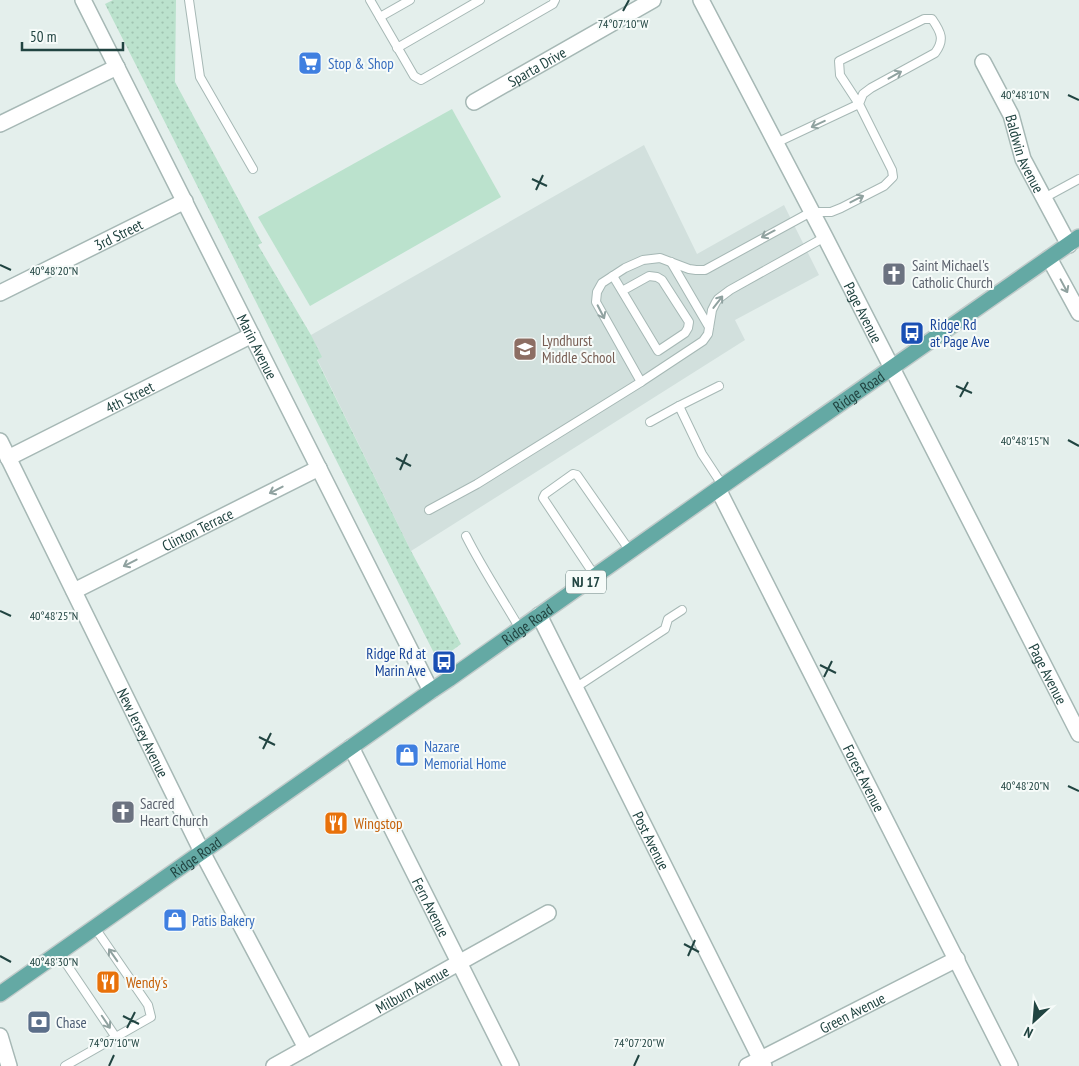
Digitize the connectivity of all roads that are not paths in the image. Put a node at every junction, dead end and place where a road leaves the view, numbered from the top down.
1 (83, 0) edge
2 (189, 0) edge
3 (370, 0) edge
4 (410, 0) edge
5 (480, 0) edge
6 (555, 0) edge
7 (653, 0) edge
8 (701, 0) edge
9 (380, 17) junction
10 (397, 48) junction
11 (983, 62) dead end
12 (117, 67) junction
13 (474, 102) dead end
14 (859, 104) junction
15 (0, 124) edge
16 (776, 143) junction
17 (252, 168) dead end
18 (1079, 179) edge
19 (1044, 198) junction
20 (185, 202) junction
21 (811, 212) junction
22 (825, 238) junction
23 (1074, 241) edge
24 (1049, 258) junction
25 (671, 262) junction
26 (613, 276) junction
27 (622, 291) junction
28 (0, 293) edge
29 (1079, 313) edge
30 (709, 327) junction
31 (252, 335) junction
32 (892, 368) junction
33 (641, 382) junction
34 (719, 386) dead end
35 (679, 406) junction
36 (650, 422) dead end
37 (0, 441) edge
38 (8, 458) junction
39 (319, 468) junction
40 (720, 487) junction
41 (429, 510) dead end
42 (466, 536) dead end
43 (630, 551) junction
44 (595, 576) junction
45 (74, 591) junction
46 (682, 610) dead end
47 (539, 615) junction
48 (520, 629) junction
49 (575, 688) junction
50 (431, 691) junction
51 (1079, 734) edge
52 (351, 747) junction
53 (202, 852) junction
54 (548, 913) dead end
55 (95, 928) junction
56 (59, 953) junction
57 (956, 959) junction
58 (459, 963) junction
59 (0, 994) edge
60 (0, 1036) edge
61 (115, 1036) junction
62 (306, 1048) junction
63 (762, 1062) edge
64 (9, 1066) edge
65 (65, 1066) edge
66 (274, 1066) edge
67 (511, 1066) edge
68 (747, 1066) edge
69 (1010, 1066) edge

1 - 12 street, Marin Avenue
2 - 17 lane
3 - 9 lane
4 - 9 lane
5 - 10 lane
6 - 10 lane
7 - 13 street, Sparta Drive
8 - 16 street, Page Avenue
9 - 10 lane
11 - 19 street, Baldwin Avenue
12 - 15 street
12 - 20 street, Marin Avenue
14 -> 14 lane
14 -> 16 lane
21 -> 14 lane
16 - 21 street, Page Avenue
18 - 19 lane
19 - 23 street, Baldwin Avenue
20 - 28 street, 3rd Street
20 - 31 street, Marin Avenue
21 - 22 street, Page Avenue
21 -> 25 lane
30 -> 22 lane
22 - 32 street, Page Avenue
23 - 24 main road, Ridge Road / NJ 17
24 -> 29 street
24 - 32 main road, Ridge Road / NJ 17
25 - 26 lane
25 - 30 lane
26 - 27 lane
26 -> 33 lane
27 - 27 lane
30 - 33 lane
31 - 38 street, 4th Street
31 - 39 street, Marin Avenue
32 - 40 main road, Ridge Road / NJ 17
32 - 51 street, Page Avenue
33 - 41 lane
34 - 35 lane
35 - 36 lane
35 - 40 lane
37 - 38 street, New Jersey Avenue
38 - 45 street, New Jersey Avenue
39 -> 45 street, Clinton Terrace
39 - 50 street, Marin Avenue
40 - 43 main road, Ridge Road / NJ 17
40 - 57 street, Forest Avenue
42 - 48 lane
43 - 44 main road, Ridge Road / NJ 17
43 - 44 lane
44 - 47 main road, Ridge Road / NJ 17
45 - 53 street, New Jersey Avenue
46 - 49 lane
47 - 48 main road, Ridge Road / NJ 17
47 - 49 street, Post Avenue
48 - 50 main road, Ridge Road / NJ 17
49 - 63 street, Post Avenue
50 - 52 main road, Ridge Road / NJ 17
52 - 53 main road, Ridge Road / NJ 17
52 - 58 street, Fern Avenue
53 - 55 main road, Ridge Road / NJ 17
53 - 62 street, New Jersey Avenue
54 - 58 street, Milburn Avenue
55 - 56 main road, Ridge Road / NJ 17
61 -> 55 lane
56 - 59 main road, Ridge Road / NJ 17
56 -> 61 lane
57 - 63 street, Green Avenue
57 - 69 street, Forest Avenue
58 - 62 street, Milburn Avenue
58 - 67 street, Fern Avenue
60 - 64 street
61 - 65 lane
62 - 66 street, Milburn Avenue
63 - 68 street, Green Avenue

